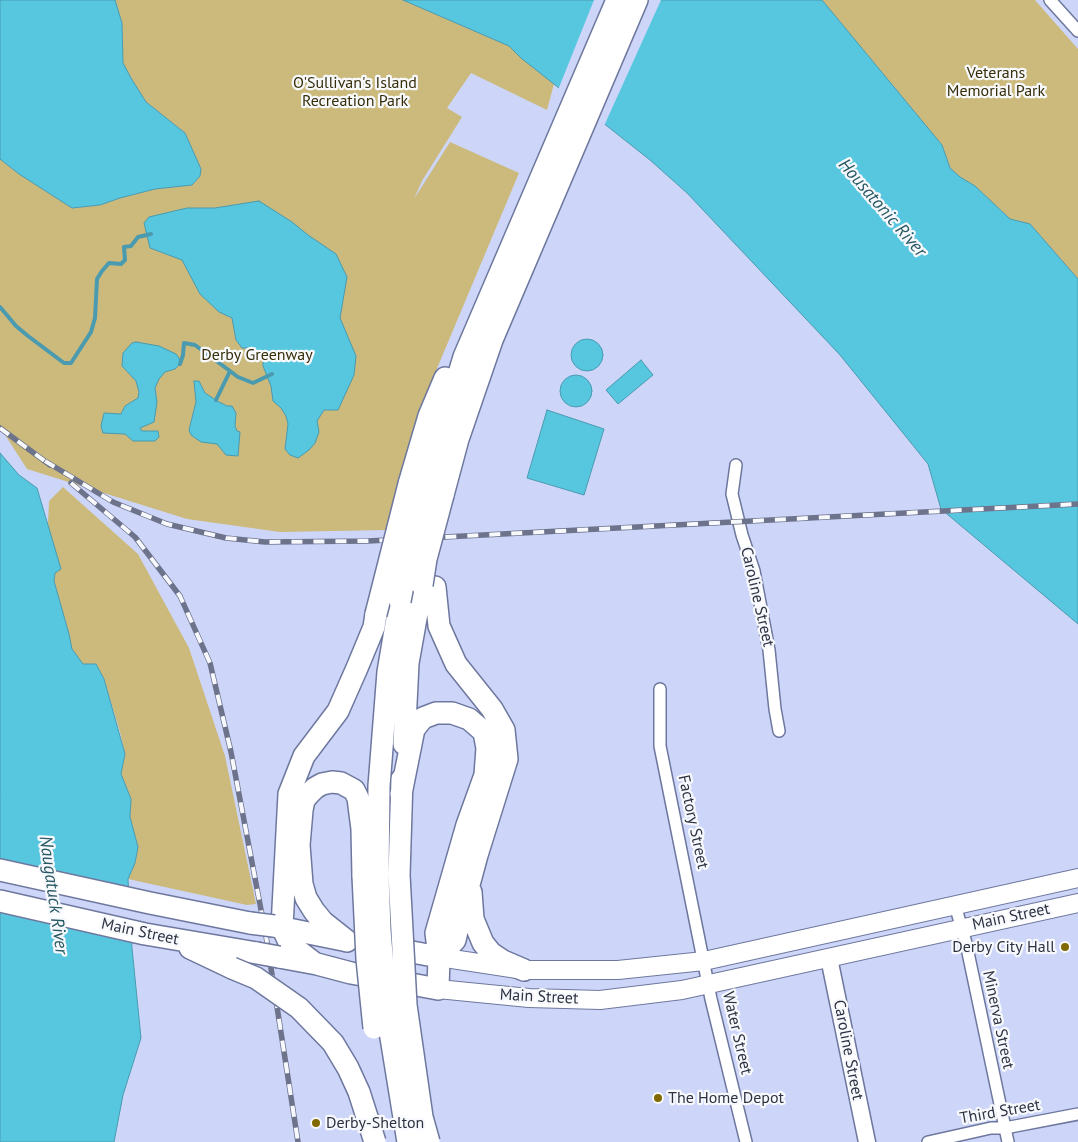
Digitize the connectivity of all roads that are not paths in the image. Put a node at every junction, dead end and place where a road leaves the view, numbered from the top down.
1 (617, 0) edge
2 (637, 0) edge
3 (652, 0) edge
4 (1050, 0) edge
5 (1078, 31) edge
6 (607, 72) junction
7 (517, 257) junction
8 (736, 465) dead end
9 (426, 489) junction
10 (429, 586) junction
11 (660, 688) dead end
12 (780, 731) dead end
13 (401, 794) junction
14 (0, 870) edge
15 (380, 876) junction
16 (472, 877) junction
17 (1078, 878) edge
18 (0, 901) edge
19 (1078, 903) edge
20 (955, 905) junction
21 (278, 927) junction
22 (962, 928) junction
23 (172, 939) junction
24 (346, 941) junction
25 (439, 957) junction
26 (829, 958) junction
27 (704, 962) junction
28 (317, 964) junction
29 (524, 970) junction
30 (708, 984) junction
31 (438, 989) junction
32 (1078, 1114) edge
33 (1005, 1128) junction
34 (375, 1142) edge
35 (394, 1142) edge
36 (408, 1142) edge
37 (429, 1142) edge
38 (746, 1142) edge
39 (867, 1142) edge
40 (928, 1142) edge
41 (1008, 1142) edge

1 - 7 highway
2 - 6 highway
3 - 6 highway
4 - 5 street
6 - 7 highway
7 - 9 highway
7 - 9 highway
8 - 12 street, Caroline Street
9 - 10 highway, bridge
9 - 15 highway, bridge
9 - 21 highway, bridge
10 - 13 highway
10 - 16 highway
11 - 27 street, Factory Street
13 - 15 highway
13 - 25 highway
14 - 21 highway, Main Street, bridge
15 - 24 highway
15 - 35 highway, bridge
15 - 36 highway, bridge
15 - 37 highway, bridge
16 - 25 highway
16 - 29 highway
17 - 20 main road, Main Street
18 - 23 highway, Main Street
19 - 22 main road, Main Street
20 - 22 street, Minerva Street
20 - 27 main road, Main Street
21 - 24 highway, Main Street
21 - 28 highway
22 - 26 main road, Main Street
22 - 33 street, Minerva Street
23 - 28 highway, Main Street, bridge
23 - 34 highway, bridge
24 - 25 highway, Main Street
25 - 29 main road, Main Street
25 - 31 highway
26 - 30 main road, Main Street
26 - 39 main road, Caroline Street
27 - 29 main road, Main Street
27 - 30 street, Water Street
28 - 31 highway, Main Street
30 - 31 main road, Main Street
30 - 38 street, Water Street
32 - 33 street, Third Street
33 - 40 street, Third Street
33 - 41 street, Minerva Street

